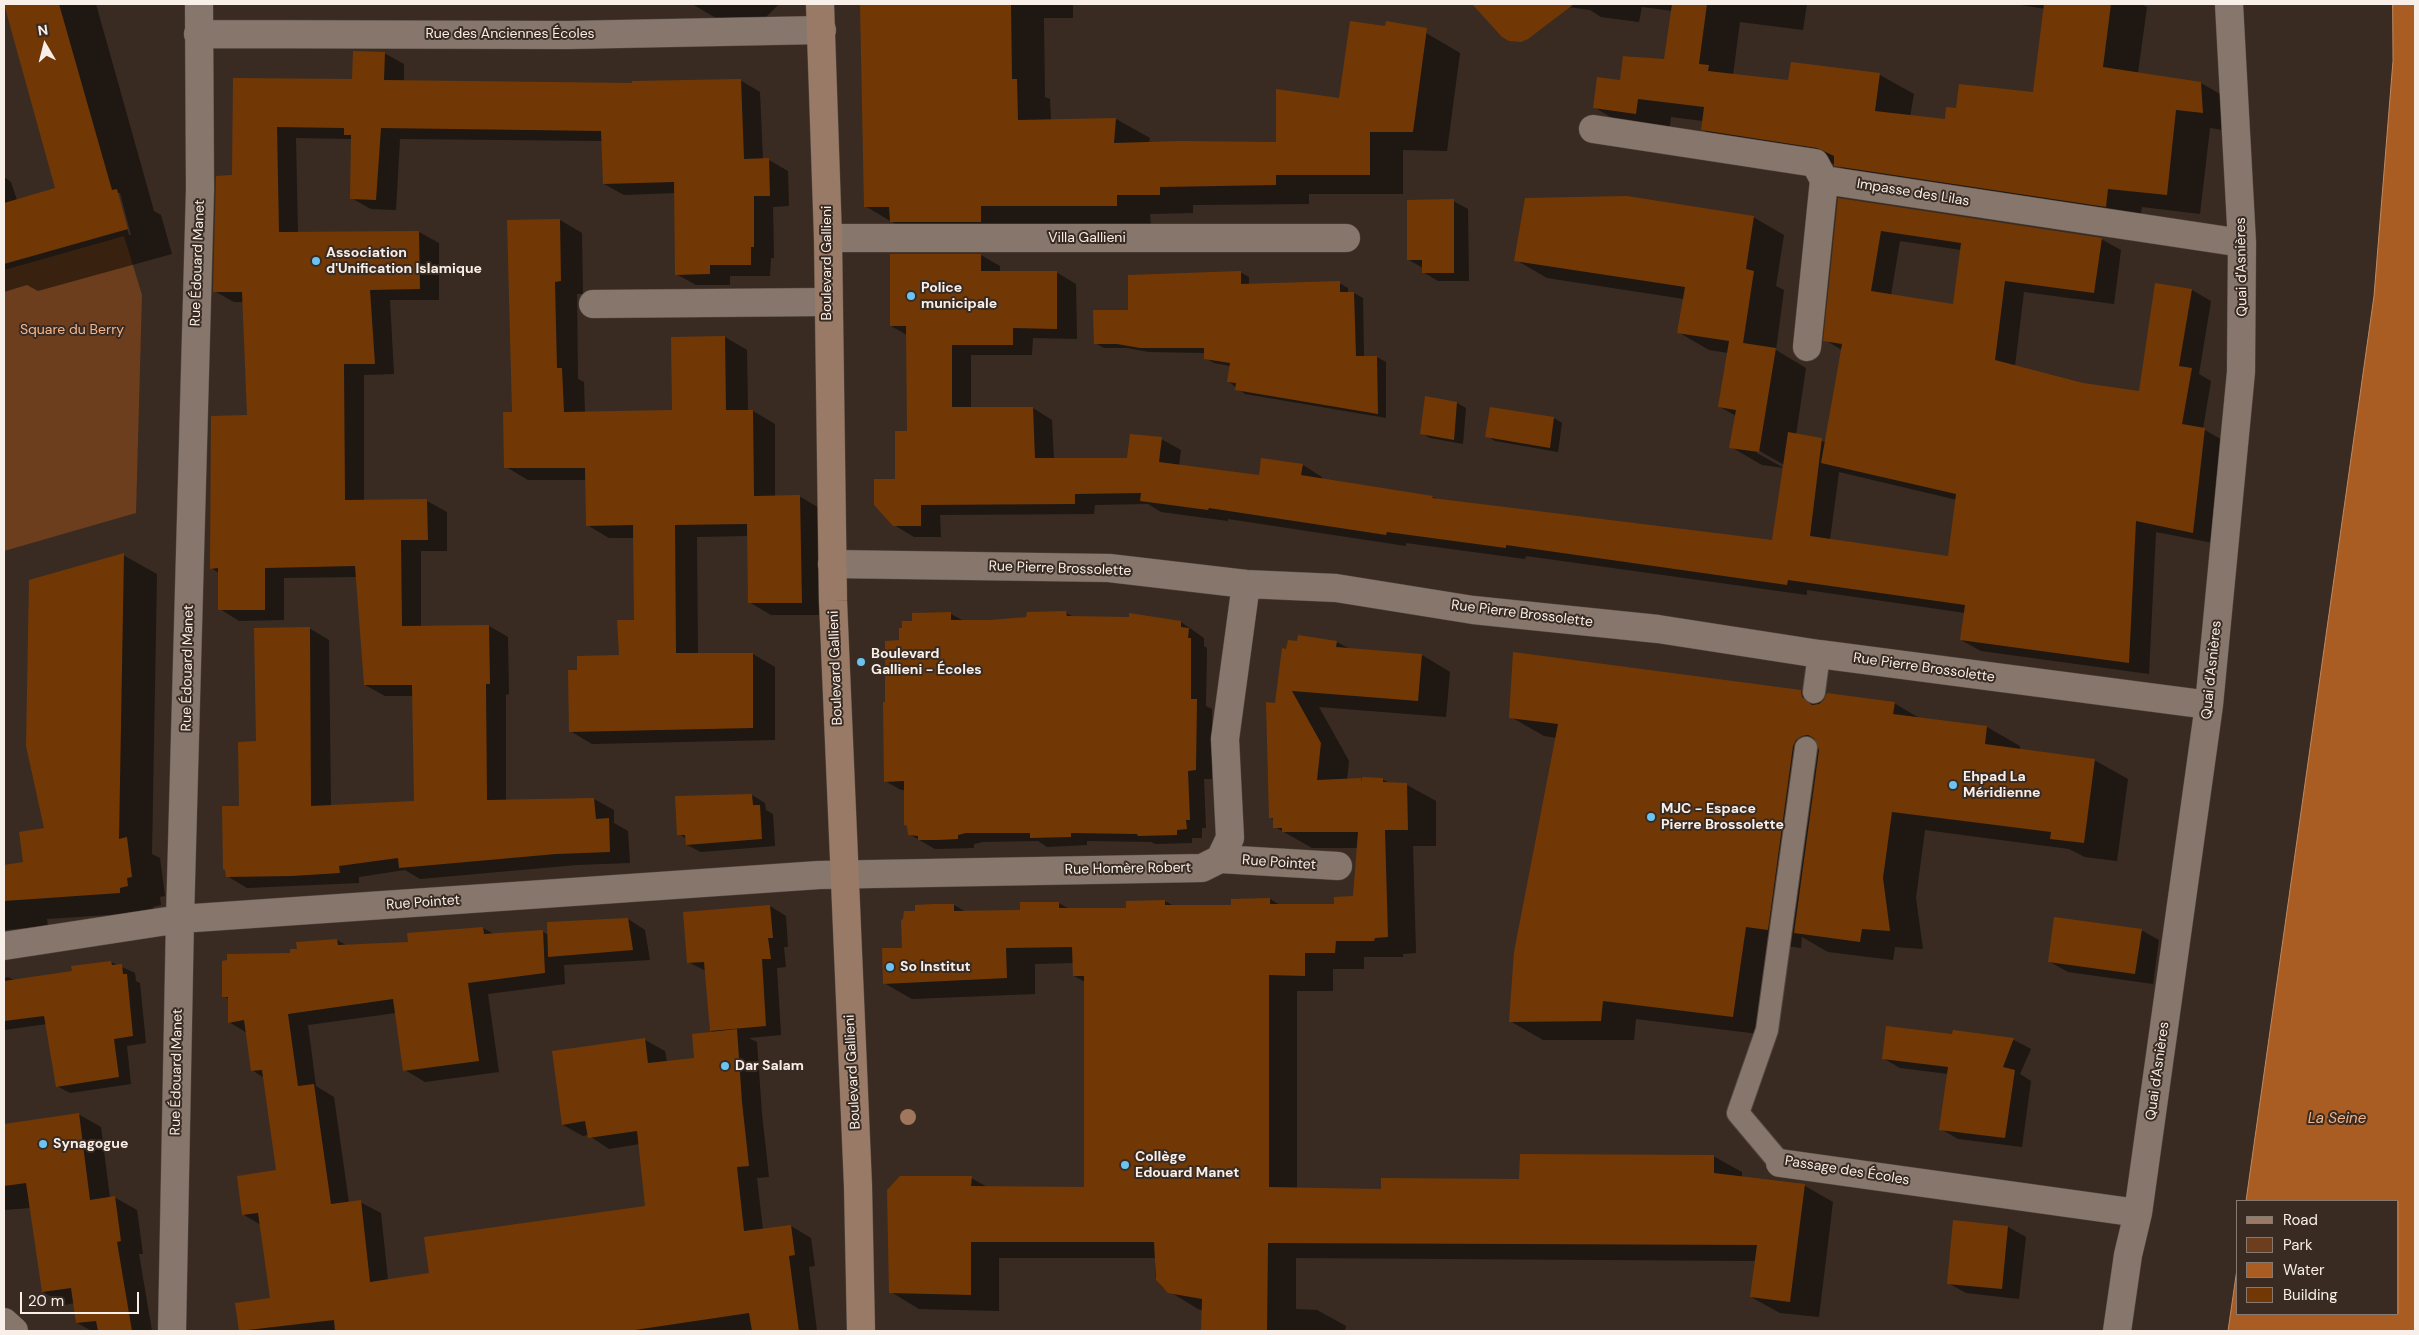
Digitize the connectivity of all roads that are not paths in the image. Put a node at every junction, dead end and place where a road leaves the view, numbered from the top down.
1 (199, 4) edge
2 (820, 4) edge
3 (2229, 4) edge
4 (822, 30) junction
5 (198, 34) junction
6 (1593, 129) dead end
7 (1824, 180) junction
8 (828, 238) junction
9 (1346, 238) dead end
10 (2242, 243) junction
11 (827, 302) junction
12 (593, 304) dead end
13 (1807, 347) dead end
14 (832, 564) junction
15 (1246, 584) junction
16 (1819, 654) junction
17 (1814, 692) dead end
18 (2209, 705) junction
19 (1806, 748) dead end
20 (1220, 859) junction
21 (1338, 866) dead end
22 (844, 874) junction
23 (180, 919) junction
24 (4, 946) edge
25 (1780, 1163) joint
26 (2138, 1213) junction
27 (4, 1322) edge
28 (14, 1331) edge
29 (172, 1331) edge
30 (861, 1331) edge
31 (2118, 1331) edge

1 - 5 street, Rue Édouard Manet
2 - 4 main road, Boulevard Gallieni
3 - 10 street, Quai d'Asnières
4 - 5 street, Rue des Anciennes Écoles
4 - 8 main road, Boulevard Gallieni
5 - 23 street, Rue Édouard Manet
6 - 7 street
7 - 10 street, Impasse des Lilas
7 - 13 street
8 - 9 street, Villa Gallieni
8 - 11 main road, Boulevard Gallieni
10 - 18 street, Quai d'Asnières
11 - 12 street
11 - 14 main road, Boulevard Gallieni
14 - 15 street, Rue Pierre Brossolette
14 - 22 main road, Boulevard Gallieni
15 - 16 street, Rue Pierre Brossolette
15 - 20 street
16 - 17 lane
16 - 18 street, Rue Pierre Brossolette
18 - 26 street, Quai d'Asnières
19 - 25 lane, Passage des Écoles
20 - 21 street, Rue Pointet
20 - 22 street, Rue Homère Robert
22 - 23 street, Rue Pointet
22 - 30 main road, Boulevard Gallieni
23 - 24 street, Rue Pointet
23 - 29 street, Rue Édouard Manet
25 - 26 street, Passage des Écoles
26 - 31 street, Quai d'Asnières
27 - 28 street

